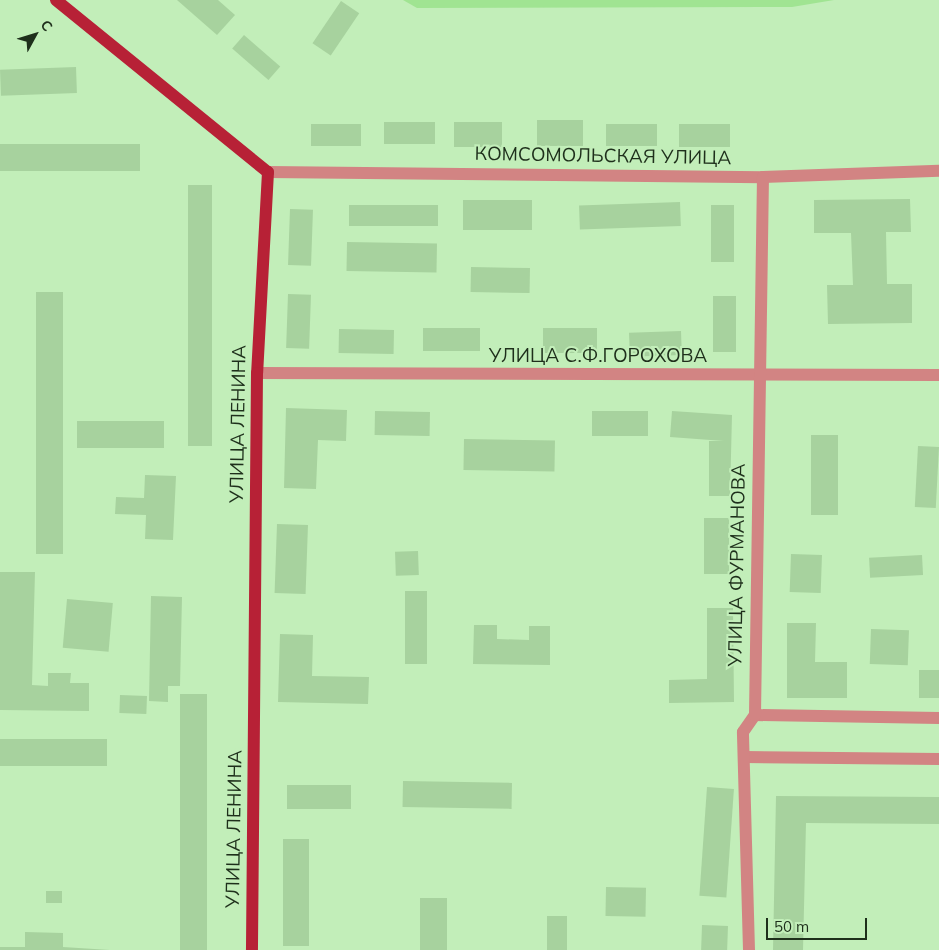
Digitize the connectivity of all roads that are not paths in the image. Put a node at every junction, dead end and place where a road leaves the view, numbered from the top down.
1 (56, 0) edge
2 (939, 171) edge
3 (268, 172) junction
4 (763, 177) junction
5 (257, 373) junction
6 (758, 375) junction
7 (939, 375) edge
8 (755, 716) junction
9 (939, 718) edge
10 (744, 757) junction
11 (939, 759) edge
12 (252, 950) edge
13 (749, 950) edge

1 - 3 main road
2 - 4 street, КОМСОМОЛЬСКАЯ УЛИЦА
3 - 4 street, КОМСОМОЛЬСКАЯ УЛИЦА
3 - 5 main road, УЛИЦА ЛЕНИНА
4 - 6 street, УЛИЦА ФУРМАНОВА
5 - 6 street, УЛИЦА С.Ф.ГОРОХОВА
5 - 12 main road, УЛИЦА ЛЕНИНА
6 - 7 street, УЛИЦА С.Ф.ГОРОХОВА
6 - 8 street, УЛИЦА ФУРМАНОВА
8 - 9 street
8 - 10 street, УЛИЦА ФУРМАНОВА
10 - 11 street
10 - 13 street, УЛИЦА ФУРМАНОВА

